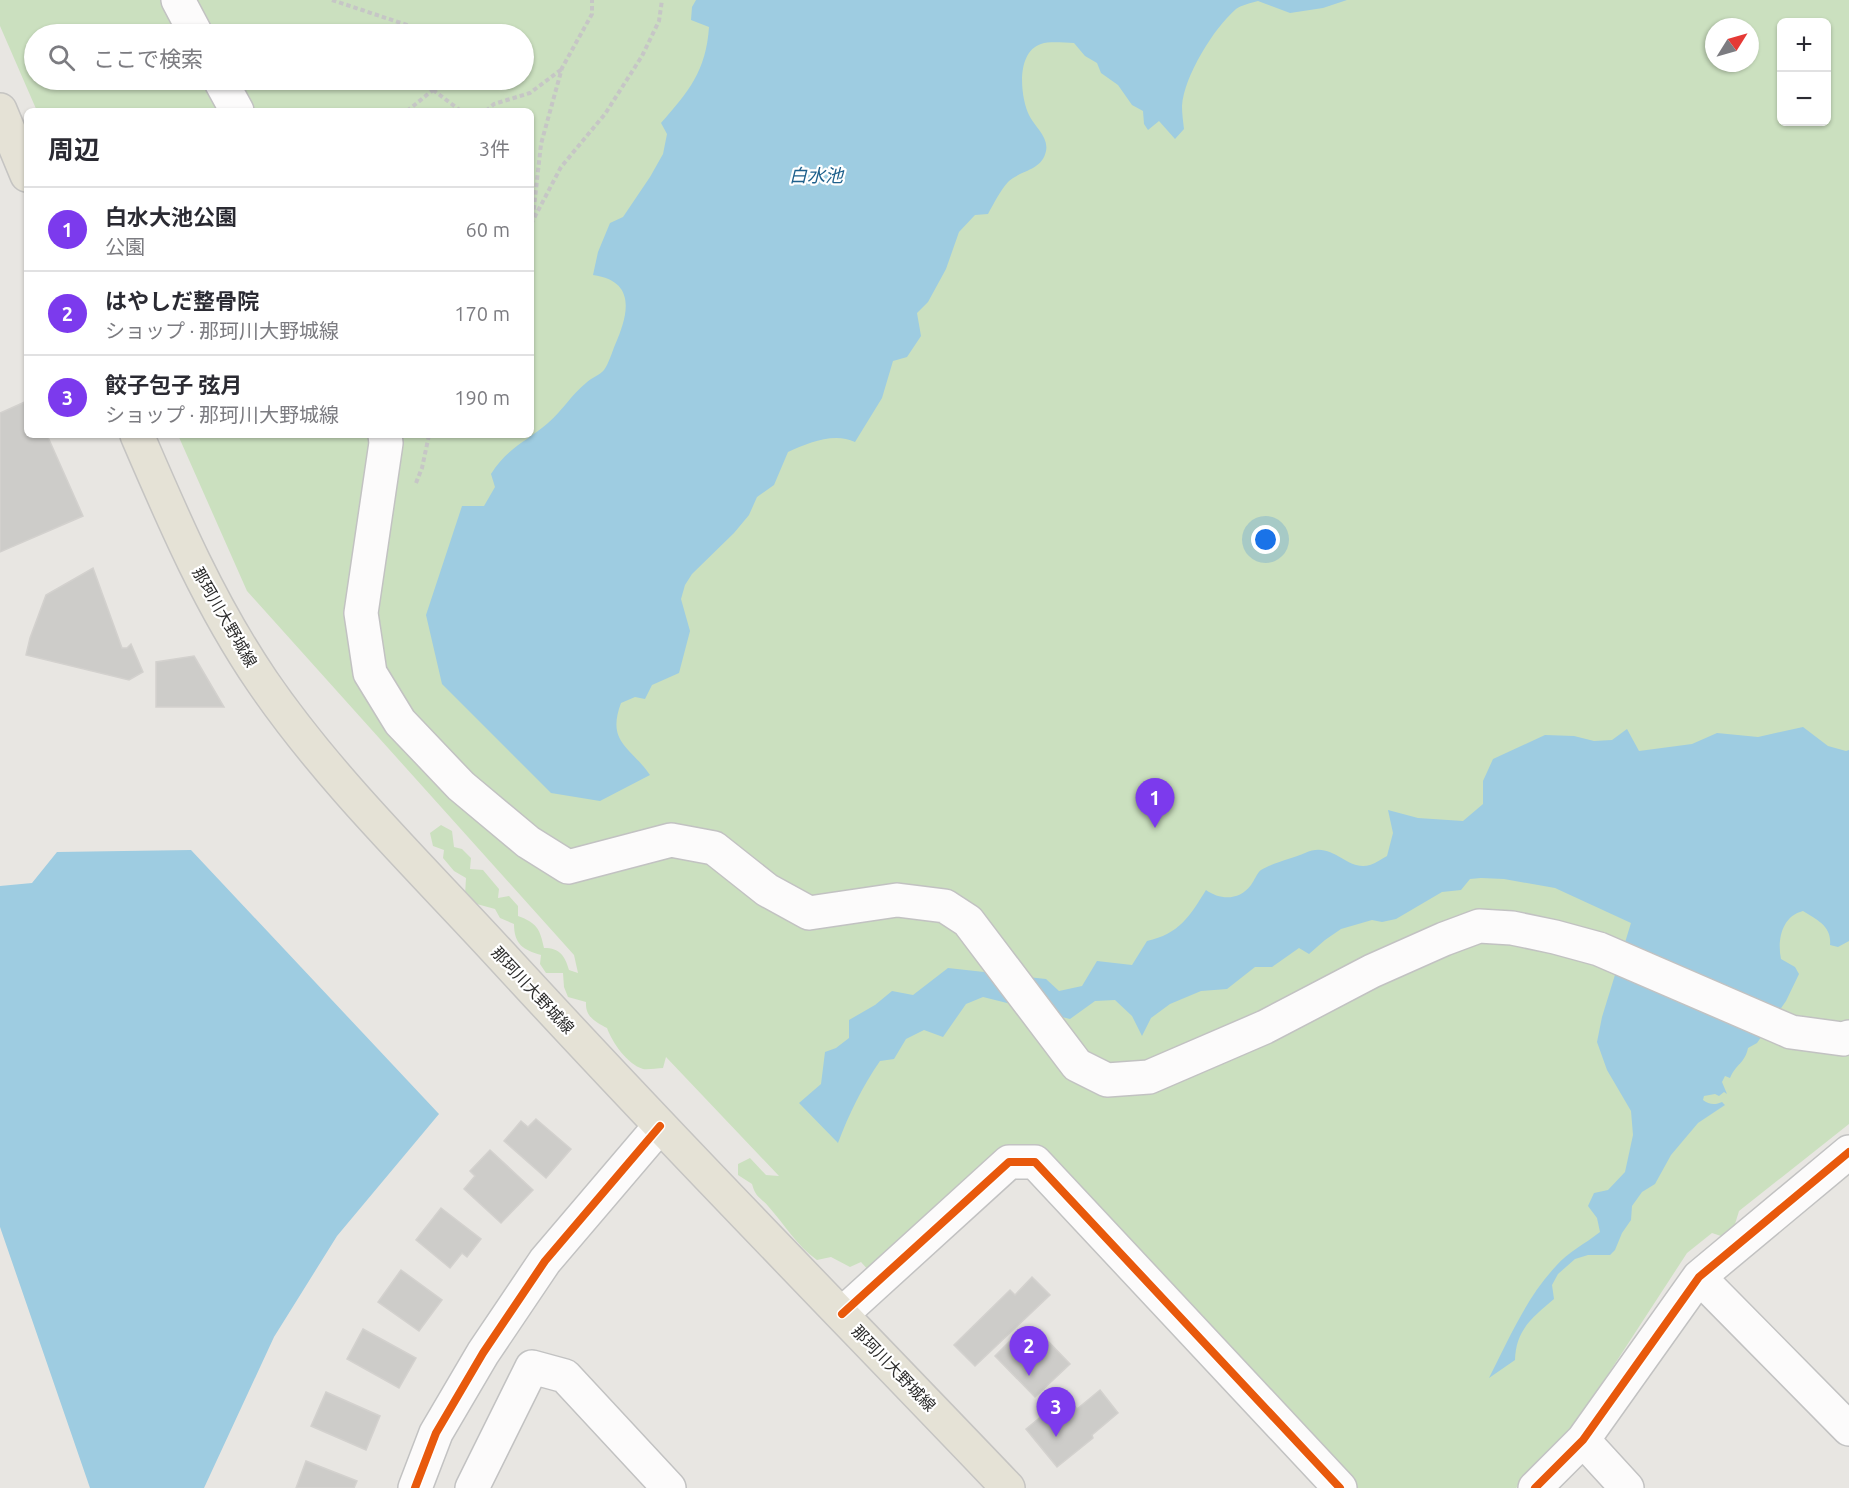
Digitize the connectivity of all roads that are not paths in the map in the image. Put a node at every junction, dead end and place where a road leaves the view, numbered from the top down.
1 (178, 0) edge
2 (191, 24) edge
3 (225, 90) edge
4 (235, 108) edge
5 (0, 111) edge
6 (24, 168) edge
7 (138, 438) edge
8 (385, 438) edge
9 (1849, 1037) edge
10 (660, 1126) junction
11 (1849, 1152) edge
12 (1699, 1277) junction
13 (842, 1314) junction
14 (1849, 1429) edge
15 (1582, 1440) junction
16 (415, 1488) edge
17 (472, 1488) edge
18 (669, 1488) edge
19 (1008, 1488) edge
20 (1340, 1488) edge
21 (1535, 1488) edge
22 (1627, 1488) edge

1 - 2 street
3 - 4 street
5 - 6 main road
7 - 10 main road, 那珂川大野城線
8 - 9 street
10 - 13 main road, 那珂川大野城線
10 - 16 street
11 - 12 street
12 - 14 street
12 - 15 street
13 - 19 main road, 那珂川大野城線
13 - 20 street
15 - 21 street
15 - 22 street
17 - 18 street

